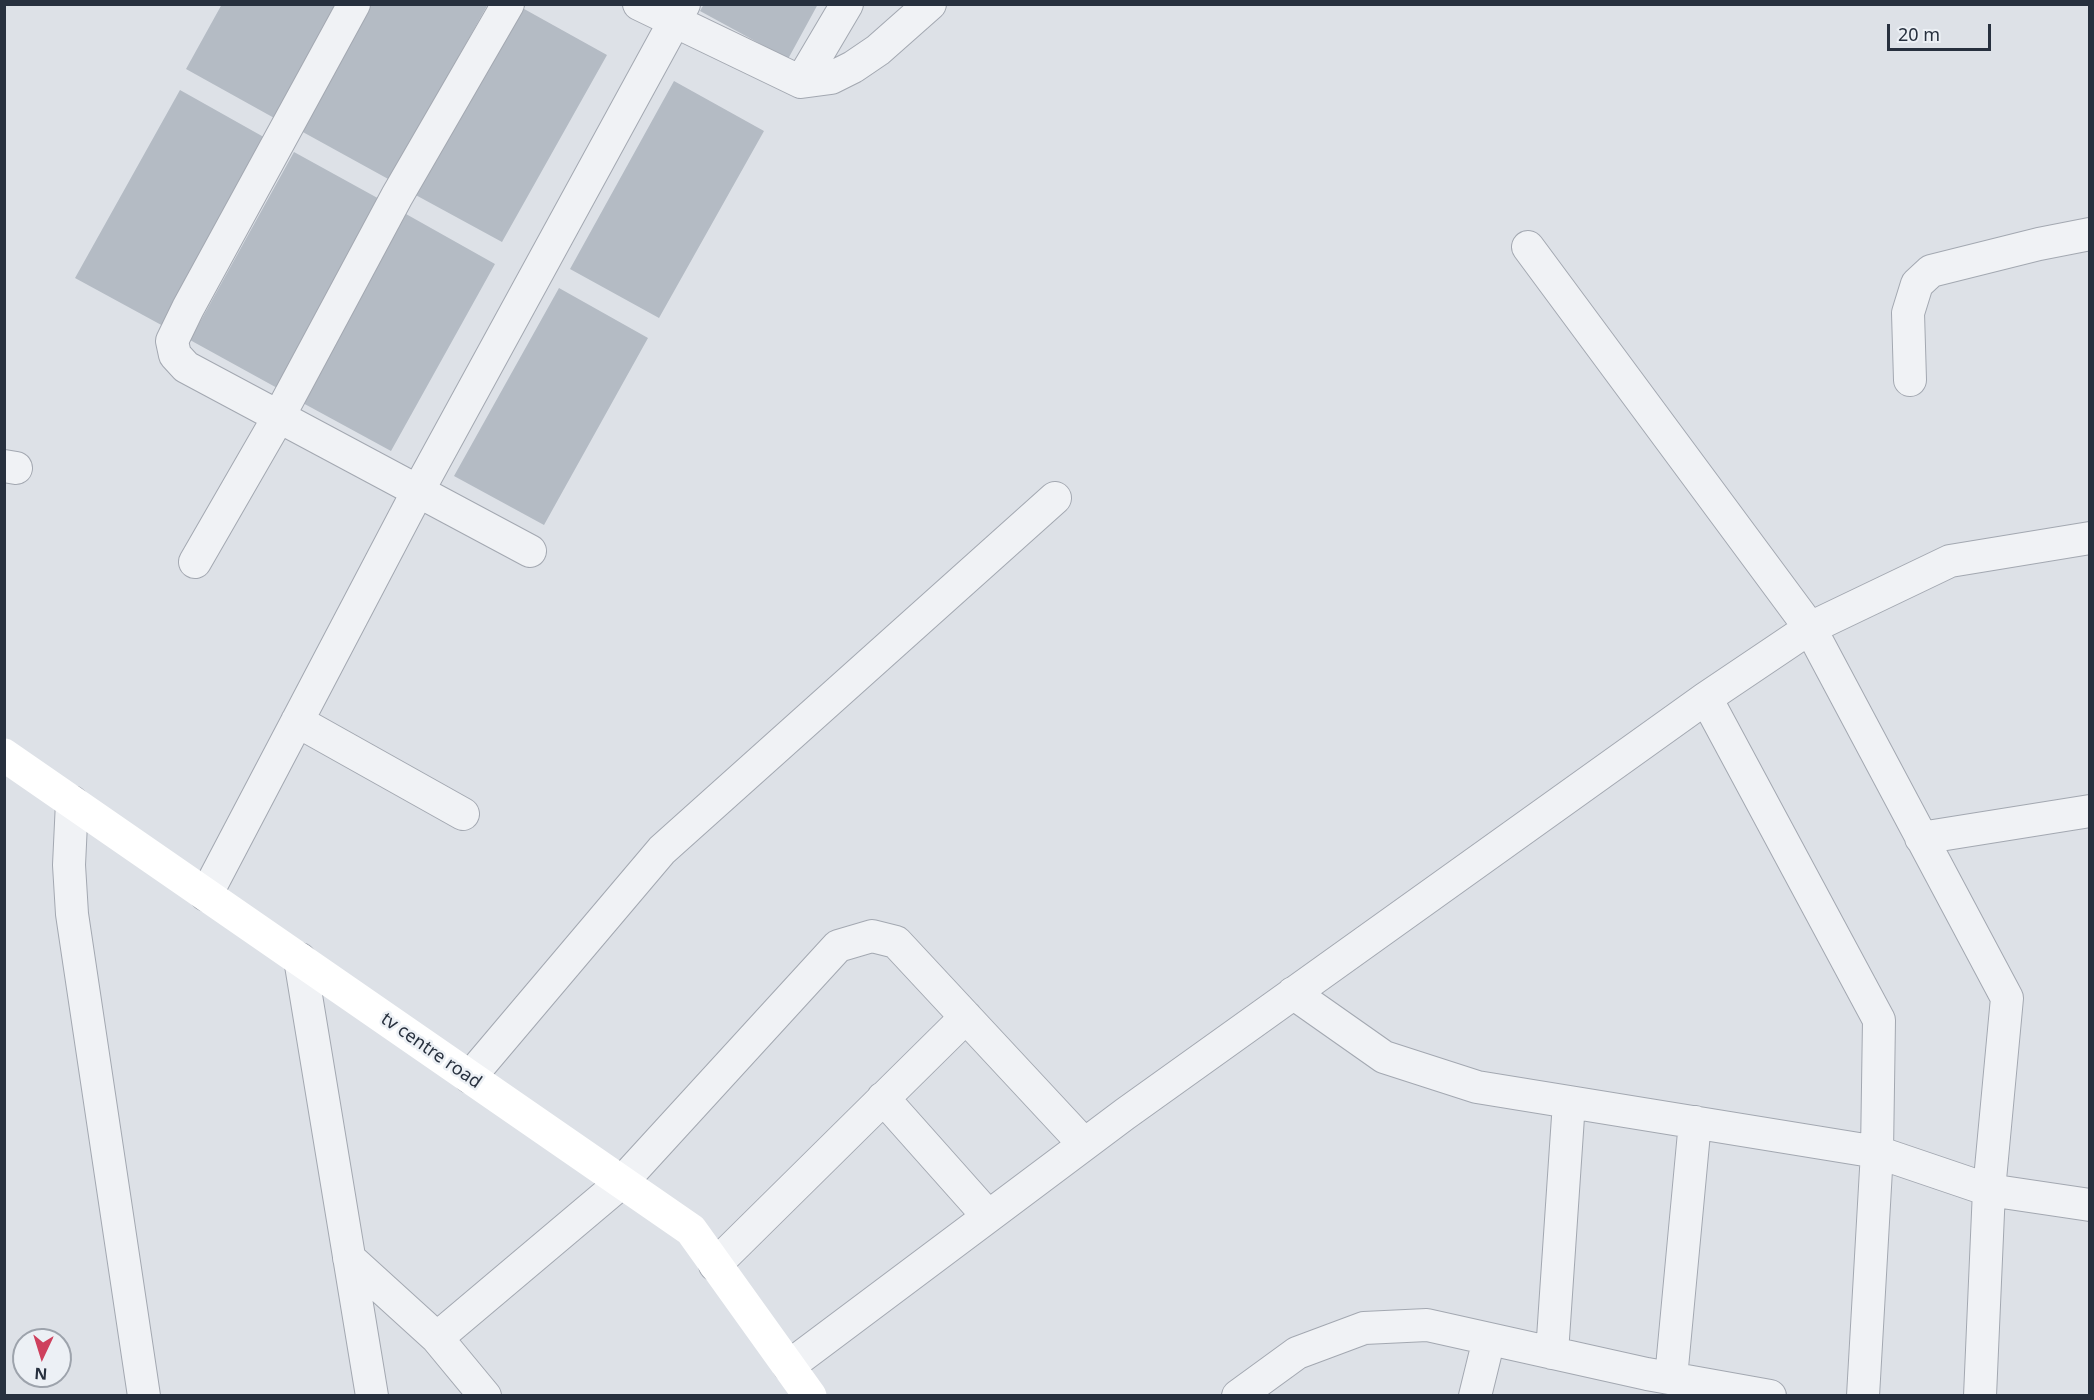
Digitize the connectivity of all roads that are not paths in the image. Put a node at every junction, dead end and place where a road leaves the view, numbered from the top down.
1 (354, 4) edge
2 (508, 4) edge
3 (639, 4) edge
4 (847, 4) edge
5 (930, 4) edge
6 (679, 13) edge
7 (801, 82) junction
8 (2090, 234) edge
9 (1528, 247) dead end
10 (1910, 380) dead end
11 (278, 418) junction
12 (418, 491) junction
13 (1055, 498) dead end
14 (2090, 538) edge
15 (530, 551) dead end
16 (195, 562) dead end
17 (1810, 628) junction
18 (1706, 698) junction
19 (297, 721) junction
20 (4, 755) edge
21 (72, 802) junction
22 (2090, 811) edge
23 (463, 814) dead end
24 (1921, 838) junction
25 (206, 895) junction
26 (300, 960) junction
27 (1293, 993) junction
28 (966, 1017) junction
29 (470, 1077) junction
30 (883, 1098) junction
31 (1569, 1102) junction
32 (1695, 1122) junction
33 (1083, 1144) junction
34 (1877, 1152) junction
35 (622, 1182) junction
36 (1989, 1190) junction
37 (2090, 1205) edge
38 (988, 1216) junction
39 (349, 1258) junction
40 (715, 1265) junction
41 (437, 1338) junction
42 (1489, 1339) junction
43 (1552, 1353) junction
44 (789, 1366) junction
45 (1671, 1378) junction
46 (144, 1395) edge
47 (372, 1395) edge
48 (485, 1395) edge
49 (810, 1395) edge
50 (1238, 1395) edge
51 (1475, 1395) edge
52 (1770, 1395) edge
53 (1863, 1395) edge
54 (1980, 1395) edge

1 - 11 street
2 - 11 street
3 - 6 street
4 - 7 street
5 - 7 street
6 - 7 street
6 - 12 street
8 - 10 street
9 - 17 street
11 - 12 street
11 - 16 street
12 - 15 street
12 - 19 street
13 - 29 street
14 - 17 street
17 - 18 street
17 - 24 street
18 - 27 street
18 - 34 street
19 - 23 street
19 - 25 street
20 - 21 main road, tv centre road
21 - 25 main road, tv centre road
21 - 46 street
22 - 24 street
24 - 36 street
25 - 26 main road, tv centre road
26 - 29 main road, tv centre road
26 - 39 street
27 - 31 street
27 - 33 street
28 - 30 street
28 - 33 street
28 - 35 street
29 - 35 main road, tv centre road
30 - 38 street
30 - 40 street
31 - 32 street
31 - 43 street
32 - 34 street
32 - 45 street
33 - 38 street
34 - 36 street
34 - 53 street
35 - 40 main road, tv centre road
35 - 41 street
36 - 37 street
36 - 54 street
38 - 44 street
39 - 41 street
39 - 47 street
40 - 44 main road, tv centre road
41 - 48 street
42 - 43 street
42 - 50 street
42 - 51 street
43 - 45 street
44 - 49 main road, tv centre road
45 - 52 street

